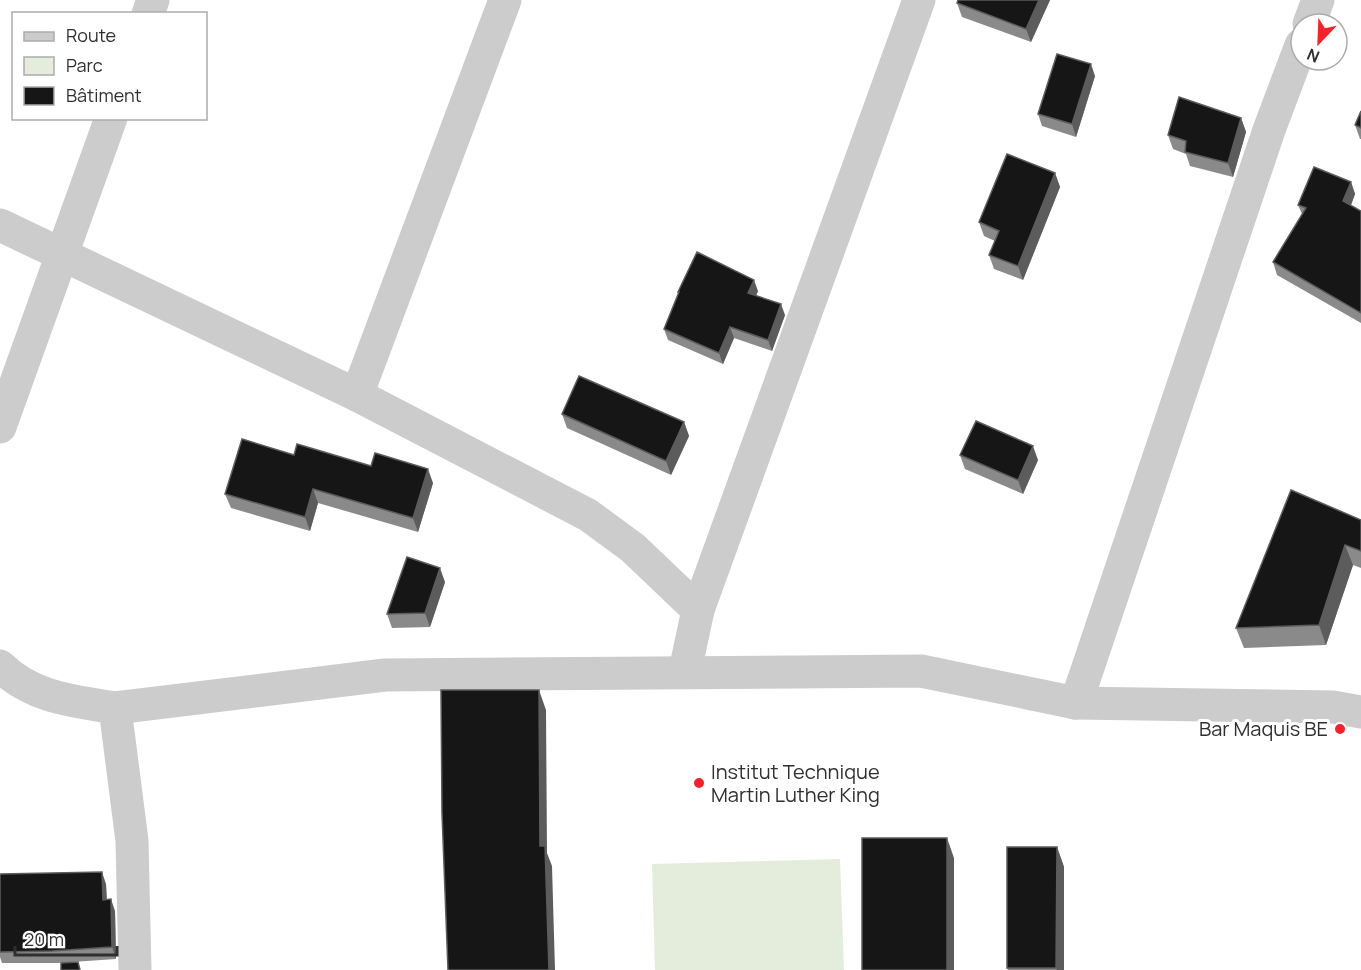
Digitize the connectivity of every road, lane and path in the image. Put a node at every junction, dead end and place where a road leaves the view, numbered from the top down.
1 (505, 0) edge
2 (920, 0) edge
3 (1291, 72) edge
4 (110, 120) edge
5 (0, 225) edge
6 (63, 253) junction
7 (357, 395) junction
8 (0, 427) edge
9 (698, 610) junction
10 (0, 666) edge
11 (685, 671) junction
12 (1076, 703) junction
13 (115, 708) junction
14 (1361, 712) edge
15 (135, 970) edge

1 - 7 street
2 - 9 street
3 - 12 street
4 - 6 street
5 - 6 street
6 - 7 street
6 - 8 street
7 - 9 street
9 - 11 street
10 - 13 street
11 - 12 street
11 - 13 street
12 - 14 street
13 - 15 street

